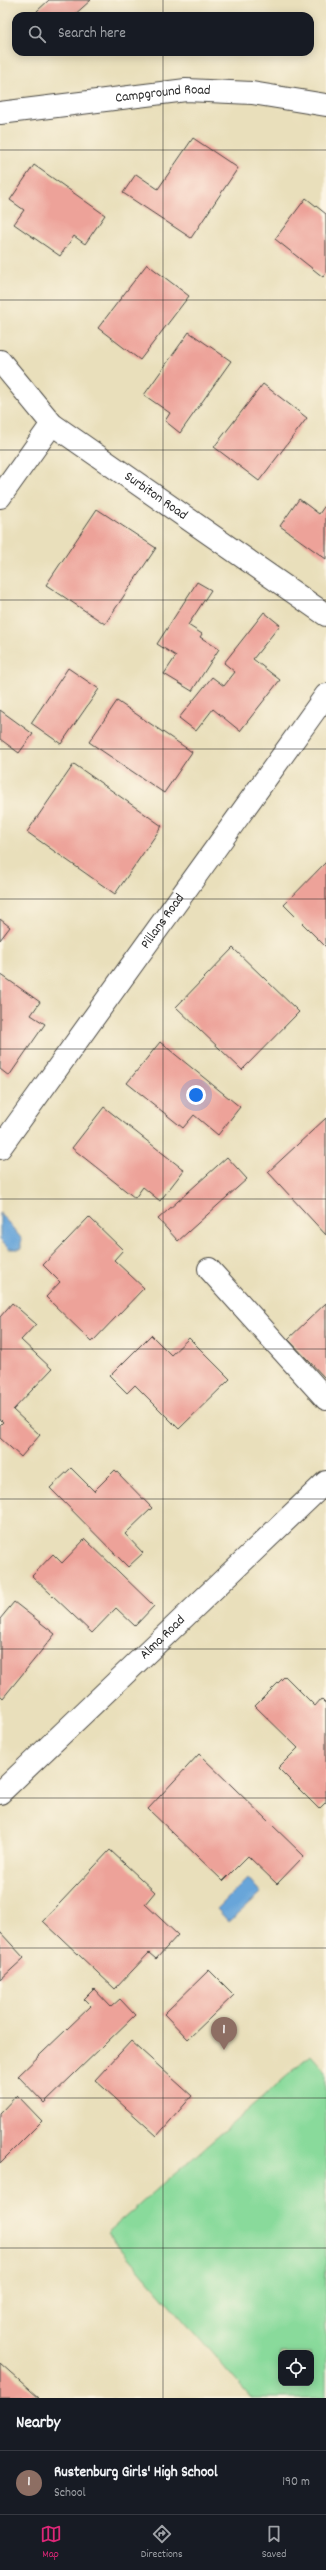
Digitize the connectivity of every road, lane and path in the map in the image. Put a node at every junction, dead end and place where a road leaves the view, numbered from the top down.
1 (326, 105) edge
2 (0, 112) edge
3 (0, 361) edge
4 (52, 424) junction
5 (0, 497) edge
6 (326, 615) edge
7 (326, 695) edge
8 (0, 1148) edge
9 (209, 1269) dead end
10 (326, 1399) edge
11 (326, 1482) edge
12 (0, 1793) edge

1 - 2 street, Campground Road
3 - 4 street, Surbiton Road
4 - 5 street
4 - 6 street, Surbiton Road
7 - 8 street, Pillans Road
9 - 10 street
11 - 12 street, Alma Road

